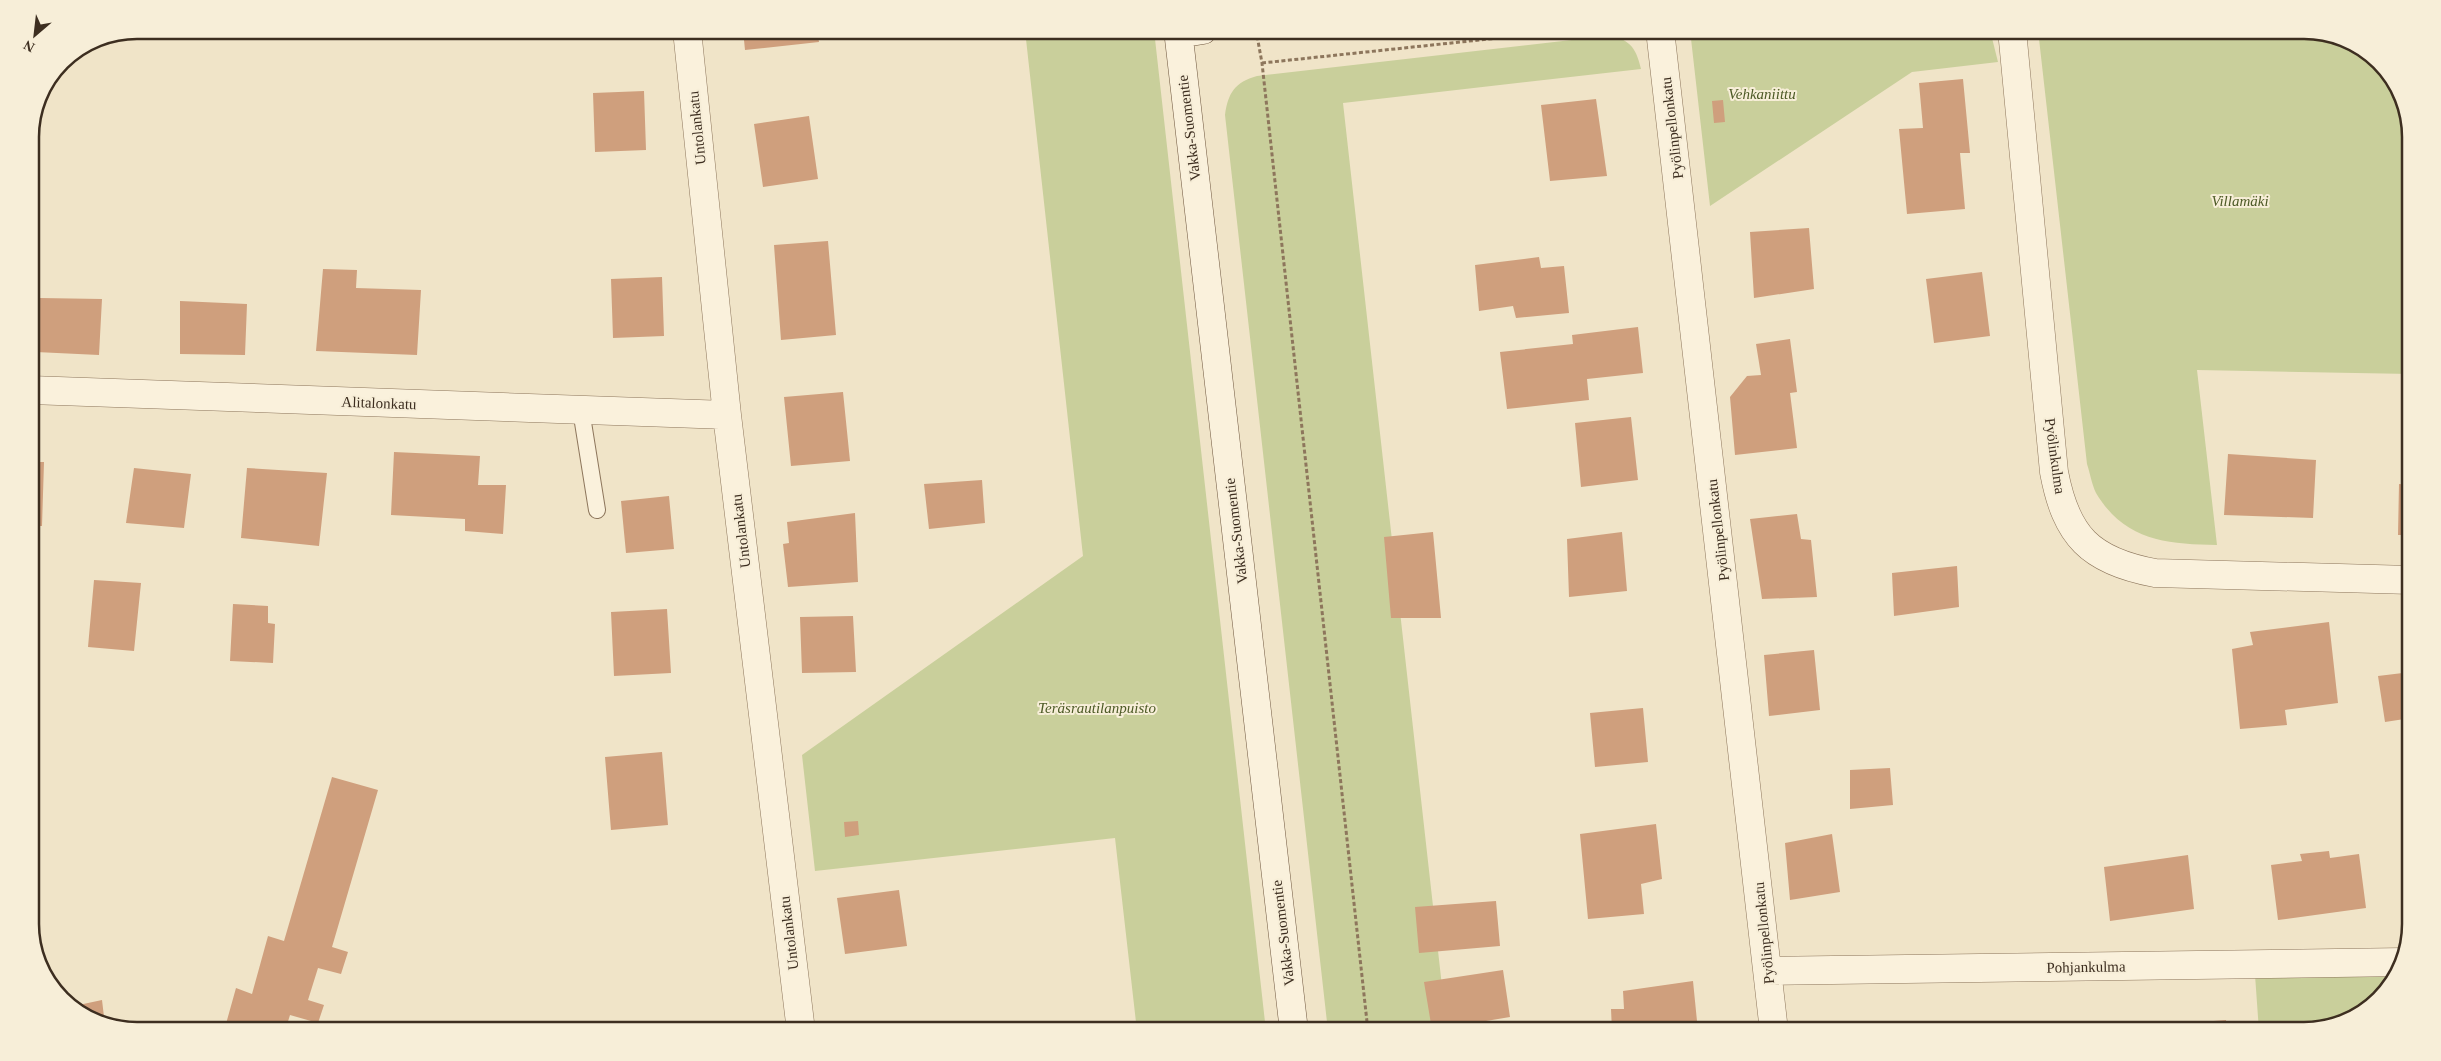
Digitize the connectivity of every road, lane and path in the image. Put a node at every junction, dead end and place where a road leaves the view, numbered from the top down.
1 (687, 39) edge
2 (1187, 39) edge
3 (1258, 39) edge
4 (1489, 39) edge
5 (1661, 39) edge
6 (2013, 39) edge
7 (1262, 63) junction
8 (39, 390) edge
9 (581, 410) junction
10 (727, 415) junction
11 (597, 510) dead end
12 (2402, 580) edge
13 (2395, 962) edge
14 (1768, 971) junction
15 (800, 1022) edge
16 (1293, 1022) edge
17 (1367, 1022) edge
18 (1773, 1022) edge

1 - 10 street, Untolankatu
2 - 16 street, Vakka-Suomentie
3 - 7 path
4 - 7 path
5 - 14 street, Pyölinpellonkatu
6 - 12 street, Pyölinkulma
7 - 17 path
8 - 9 street, Alitalonkatu
9 - 10 street, Alitalonkatu
9 - 11 lane
10 - 15 street, Untolankatu
13 - 14 street, Pohjankulma
14 - 18 street, Pyölinpellonkatu

